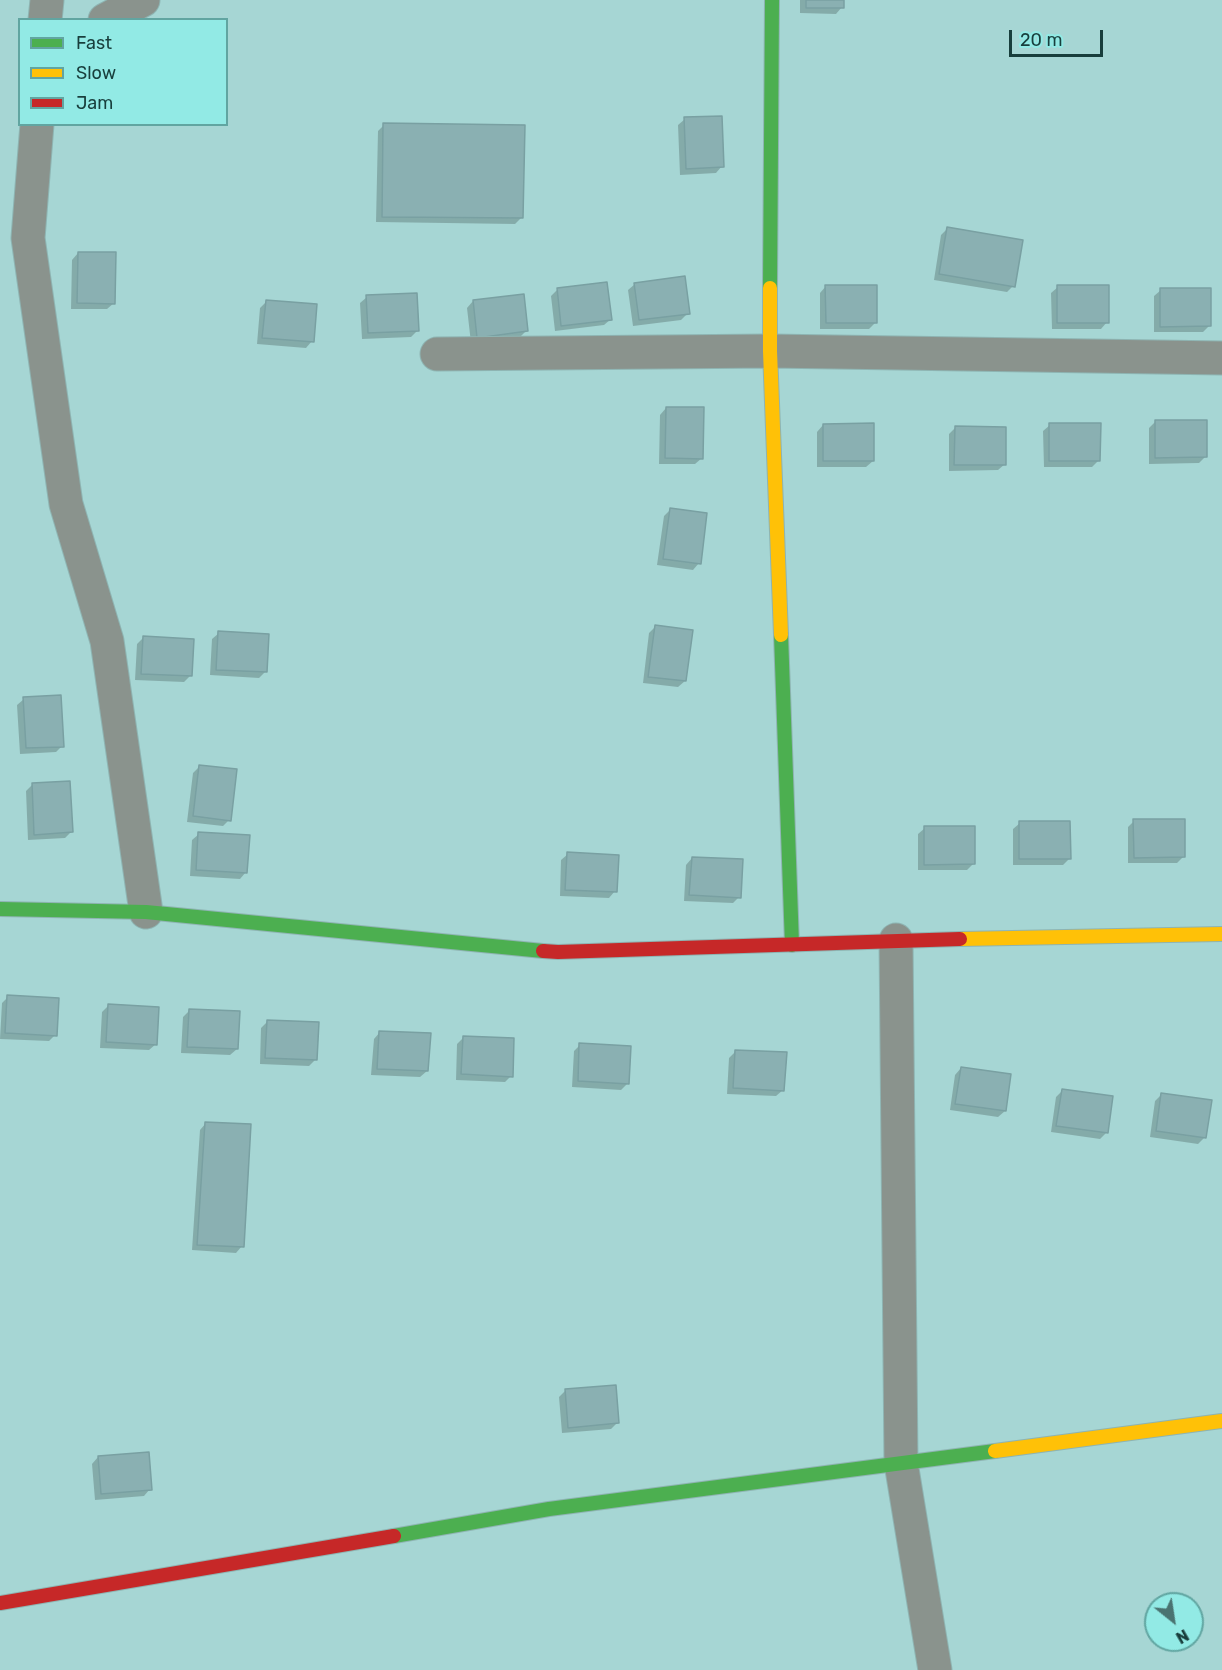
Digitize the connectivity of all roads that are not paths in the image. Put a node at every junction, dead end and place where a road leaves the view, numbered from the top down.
1 (47, 0) edge
2 (143, 0) edge
3 (772, 0) edge
4 (45, 18) edge
5 (109, 18) edge
6 (37, 126) edge
7 (770, 351) junction
8 (436, 354) dead end
9 (1222, 358) edge
10 (0, 909) edge
11 (146, 912) junction
12 (1222, 934) edge
13 (896, 939) junction
14 (792, 945) junction
15 (1222, 1421) edge
16 (901, 1463) junction
17 (0, 1603) edge
18 (935, 1670) edge

1 - 4 street
2 - 5 street
3 - 7 street
6 - 11 street
7 - 8 street
7 - 9 street
7 - 14 street
10 - 11 street
11 - 14 street
12 - 13 street
13 - 14 street
13 - 16 street
15 - 16 street
16 - 17 street
16 - 18 street

